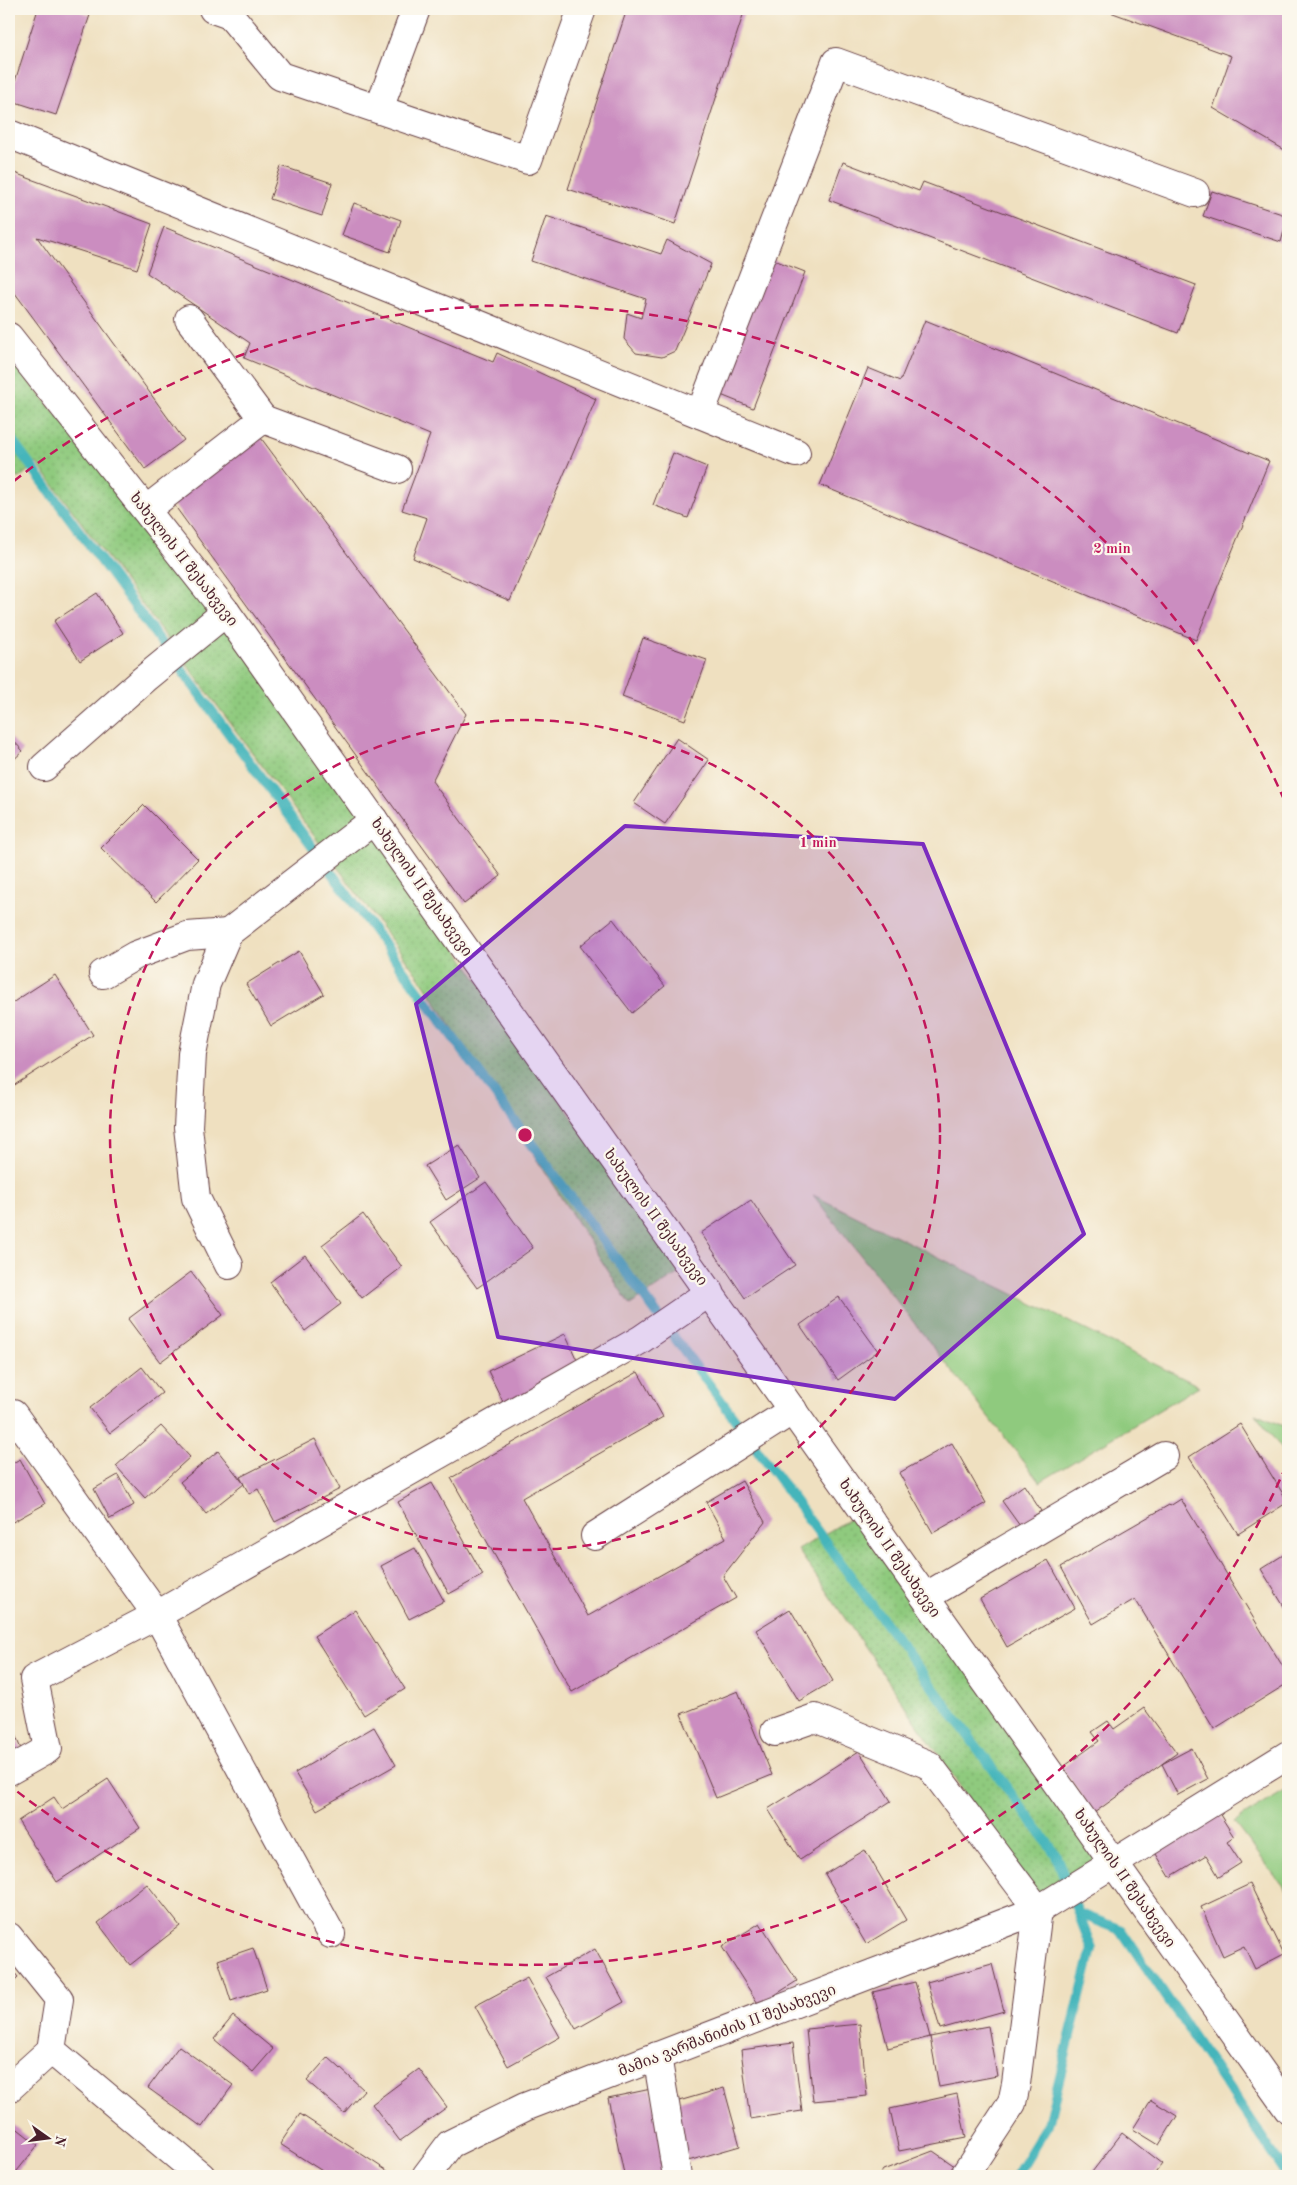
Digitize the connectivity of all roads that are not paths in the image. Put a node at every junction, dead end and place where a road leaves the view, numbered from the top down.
1 (416, 9) edge
2 (582, 9) edge
3 (225, 11) edge
4 (379, 109) junction
5 (9, 134) edge
6 (1195, 193) dead end
7 (189, 319) dead end
8 (9, 338) edge
9 (700, 414) junction
10 (263, 419) junction
11 (796, 454) dead end
12 (397, 469) dead end
13 (147, 509) junction
14 (226, 612) junction
15 (44, 767) dead end
16 (374, 820) junction
17 (228, 933) junction
18 (103, 974) dead end
19 (229, 1265) dead end
20 (710, 1292) junction
21 (793, 1410) junction
22 (9, 1416) edge
23 (1164, 1456) dead end
24 (595, 1536) dead end
25 (925, 1597) junction
26 (156, 1615) junction
27 (775, 1732) dead end
28 (1288, 1755) edge
29 (9, 1771) edge
30 (1114, 1864) junction
31 (1040, 1908) junction
32 (331, 1934) dead end
33 (9, 1937) edge
34 (51, 2050) junction
35 (657, 2056) junction
36 (9, 2088) edge
37 (1288, 2108) edge
38 (201, 2176) edge
39 (426, 2176) edge
40 (677, 2176) edge
41 (964, 2176) edge

1 - 4 street
2 - 4 street
3 - 4 street
5 - 9 street
6 - 9 street
7 - 10 street
8 - 13 street, ხახულის II შესახვევი
9 - 11 street
10 - 12 street
10 - 13 street
13 - 14 street, ხახულის II შესახვევი
14 - 15 street
14 - 16 street, ხახულის II შესახვევი
16 - 17 street
16 - 20 street, ხახულის II შესახვევი
17 - 18 street
17 - 19 street
20 - 21 street, ხახულის II შესახვევი
20 - 26 street
21 - 24 street
21 - 25 street, ხახულის II შესახვევი
22 - 26 street
23 - 25 street
25 - 30 street, ხახულის II შესახვევი
26 - 29 street
26 - 32 street
27 - 31 street
28 - 30 street, მამია ვარშანიძის II შესახვევი
30 - 31 street, მამია ვარშანიძის II შესახვევი
30 - 37 street, ხახულის II შესახვევი
31 - 35 street, მამია ვარშანიძის II შესახვევი
31 - 41 street
33 - 34 street
34 - 36 street
34 - 38 street
35 - 39 street, მამია ვარშანიძის II შესახვევი
35 - 40 street

